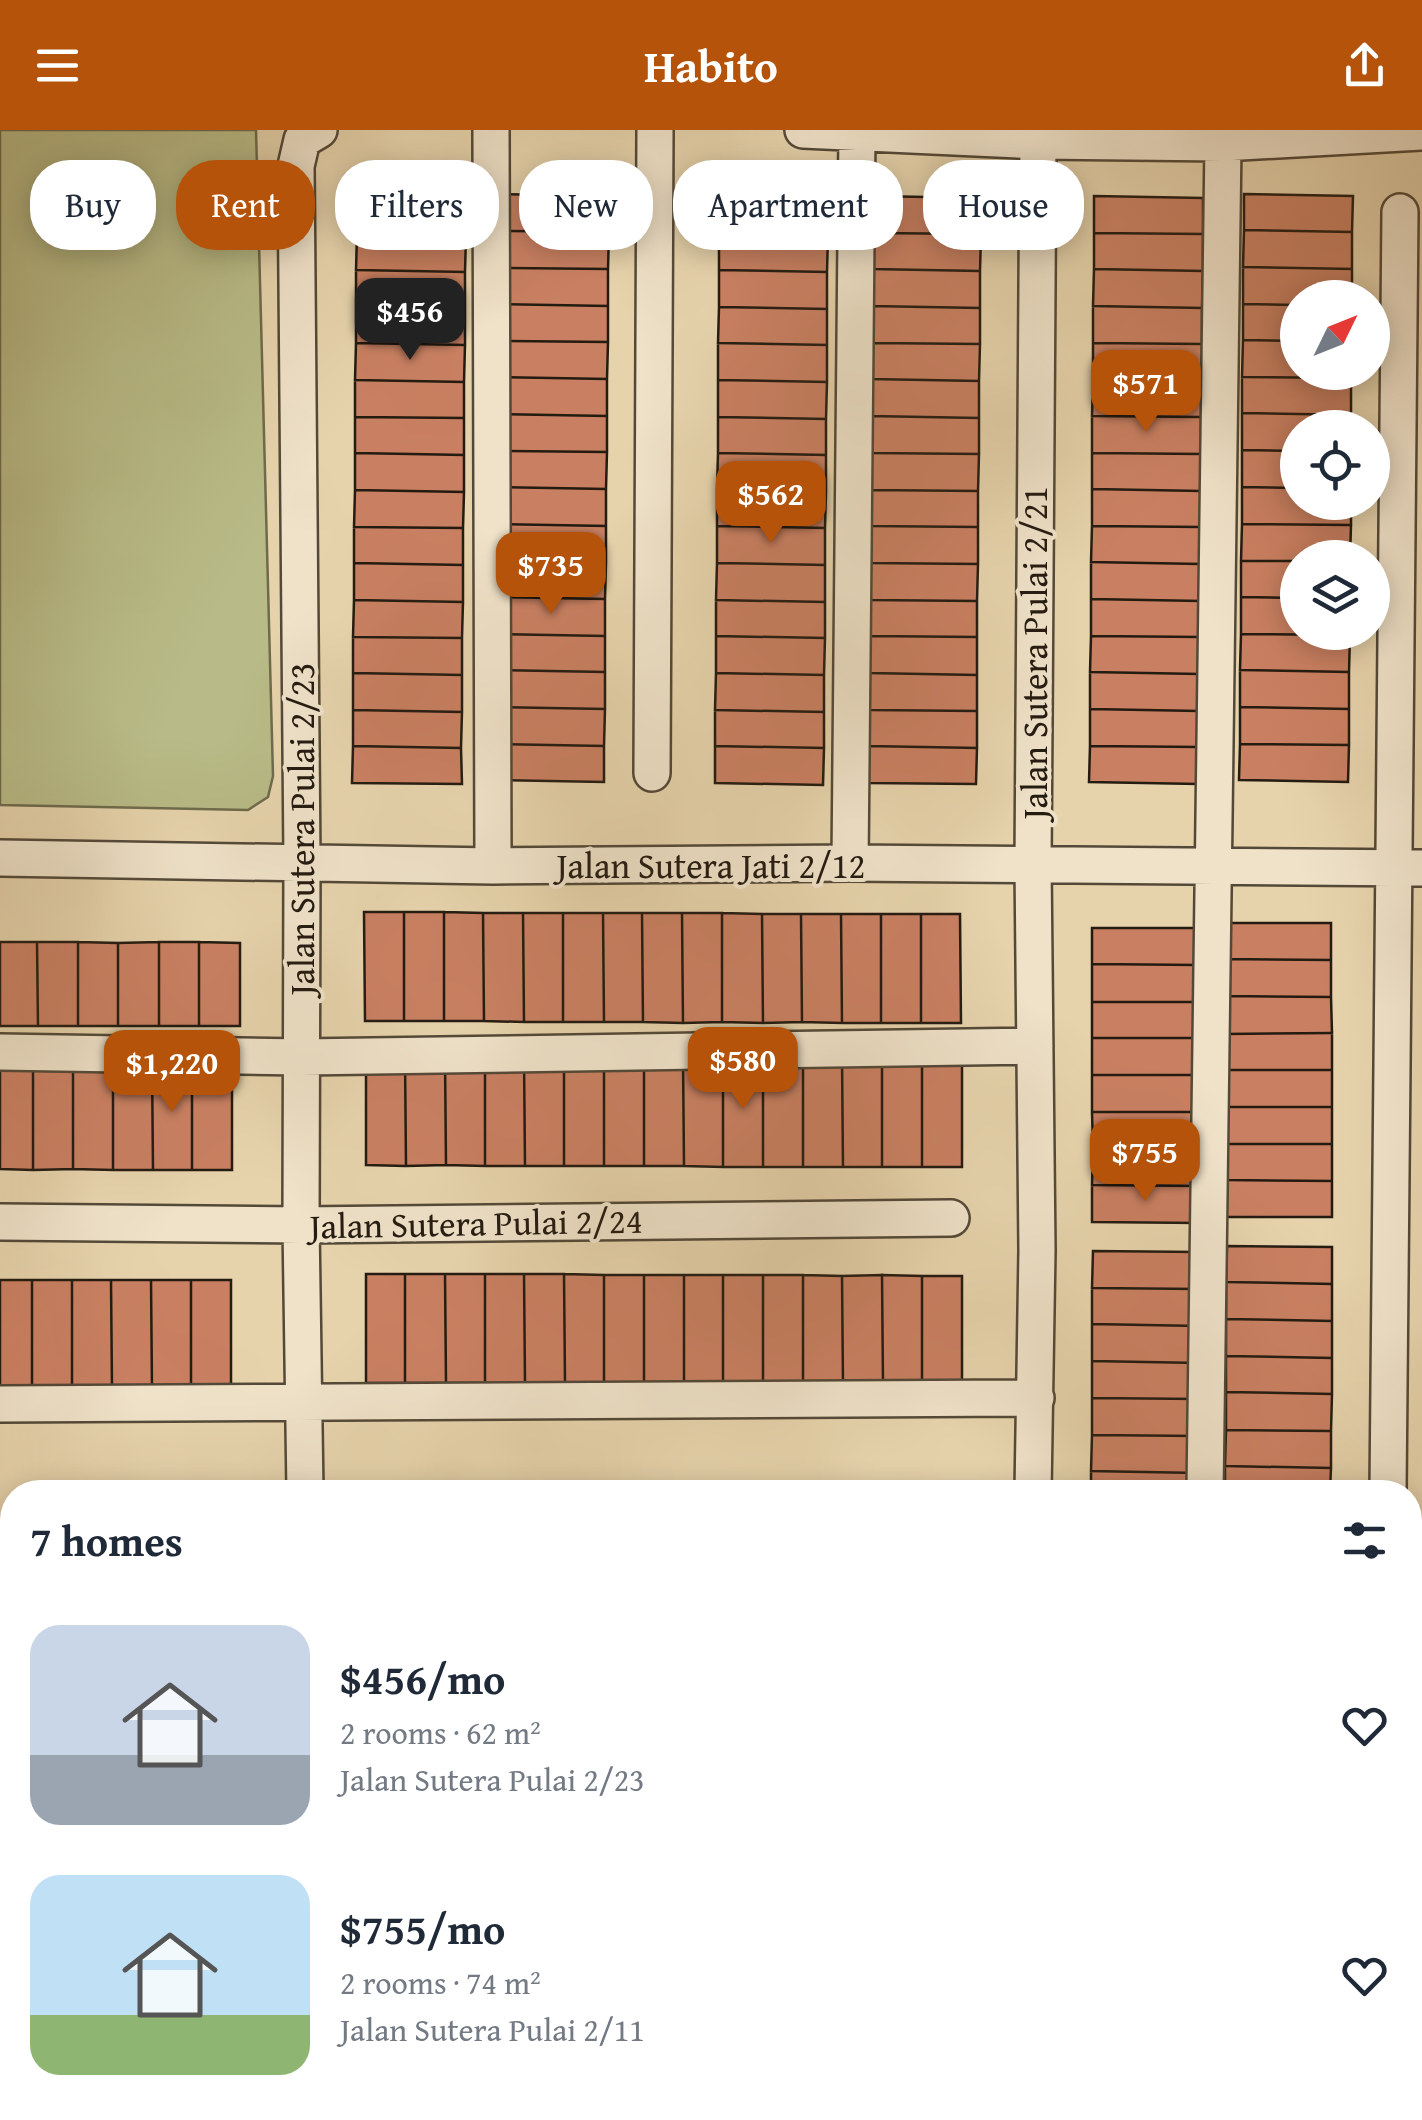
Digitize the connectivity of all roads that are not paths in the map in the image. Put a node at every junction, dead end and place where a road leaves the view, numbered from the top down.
1 (319, 130) edge
2 (491, 130) edge
3 (655, 130) edge
4 (803, 130) edge
5 (857, 132) junction
6 (1422, 132) edge
7 (1343, 133) edge
8 (1038, 142) junction
9 (1223, 143) junction
10 (1400, 212) dead end
11 (652, 772) dead end
12 (0, 858) edge
13 (302, 862) junction
14 (850, 863) junction
15 (492, 866) junction
16 (1033, 866) junction
17 (1214, 866) junction
18 (1409, 869) edge
19 (1035, 1046) junction
20 (0, 1052) edge
21 (302, 1057) junction
22 (951, 1218) dead end
23 (0, 1222) edge
24 (301, 1225) junction
25 (1036, 1398) junction
26 (302, 1402) junction
27 (0, 1404) edge
28 (304, 1480) edge
29 (1033, 1480) edge
30 (1205, 1480) edge
31 (1388, 1480) edge

1 - 13 street, Jalan Sutera Pulai 2/23
2 - 15 street
3 - 11 street
4 - 5 street
5 - 8 street
5 - 14 street
6 - 7 street
7 - 9 street
8 - 9 street
8 - 16 street, Jalan Sutera Pulai 2/21
9 - 17 street
10 - 18 street
12 - 13 street, Jalan Sutera Jati 2/12
13 - 15 street, Jalan Sutera Jati 2/12
13 - 21 street, Jalan Sutera Pulai 2/23
14 - 15 street, Jalan Sutera Jati 2/12
14 - 16 street, Jalan Sutera Jati 2/12
16 - 17 street, Jalan Sutera Jati 2/12
16 - 19 street, Jalan Sutera Pulai 2/21
17 - 18 street, Jalan Sutera Jati 2/12
17 - 30 street
18 - 31 street
19 - 21 street
19 - 25 street, Jalan Sutera Pulai 2/21
20 - 21 street
21 - 24 street, Jalan Sutera Pulai 2/23
22 - 24 street, Jalan Sutera Pulai 2/24
23 - 24 street, Jalan Sutera Pulai 2/24
24 - 26 street, Jalan Sutera Pulai 2/23
25 - 26 street
25 - 29 street, Jalan Sutera Pulai 2/21
26 - 27 street
26 - 28 street, Jalan Sutera Pulai 2/23

